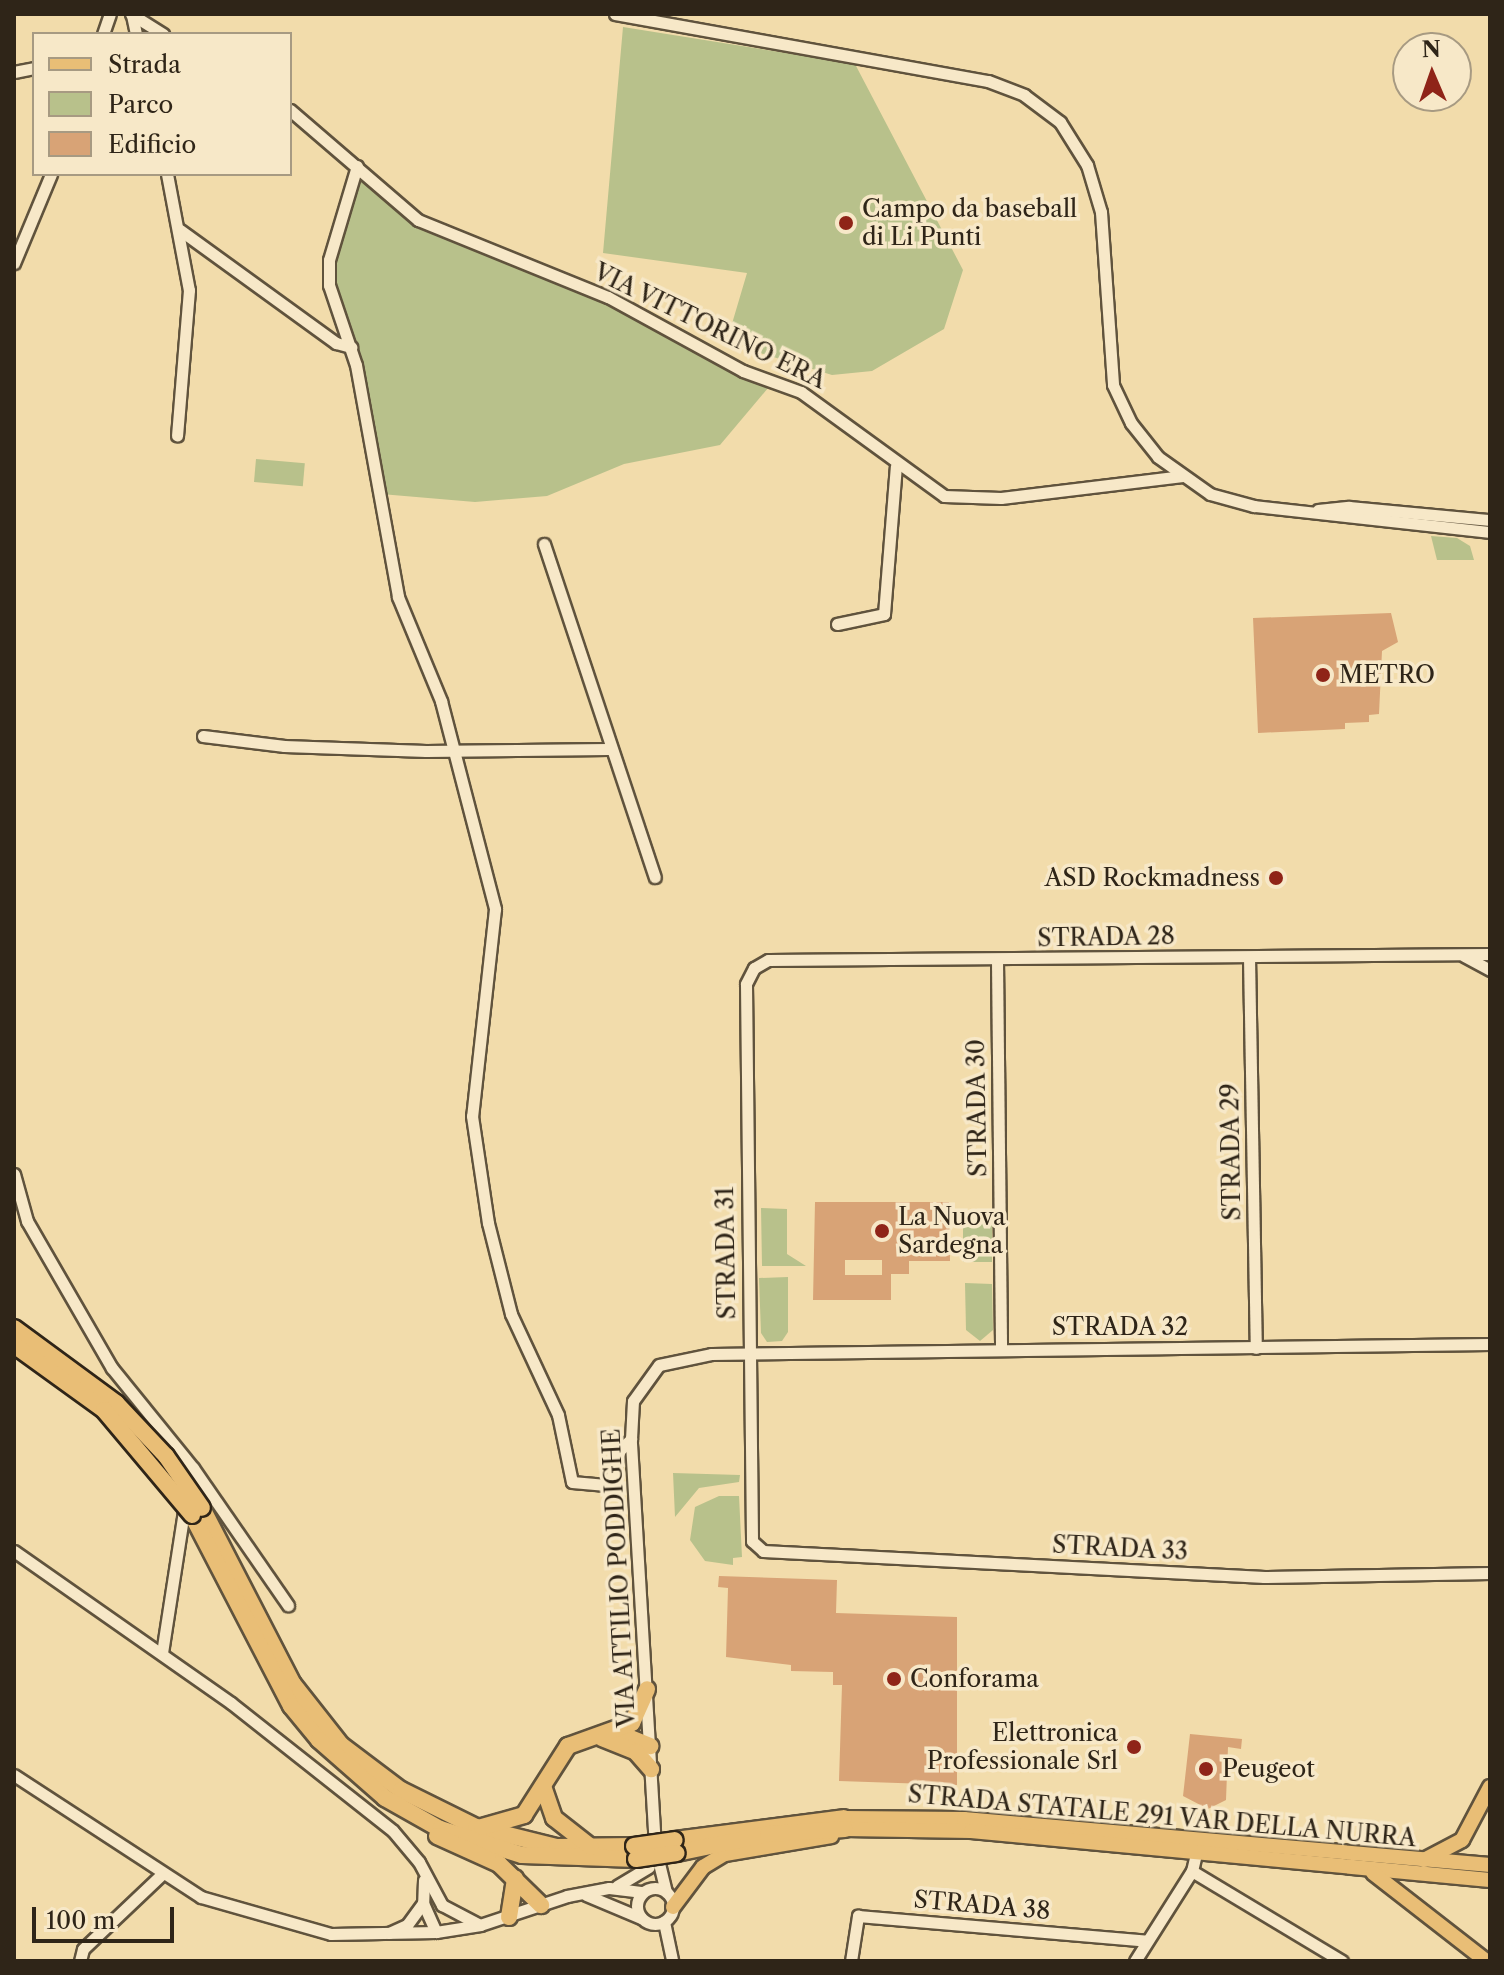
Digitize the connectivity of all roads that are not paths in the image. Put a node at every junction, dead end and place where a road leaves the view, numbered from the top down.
1 (131, 14) edge
2 (621, 15) edge
3 (160, 32) edge
4 (292, 112) edge
5 (357, 166) junction
6 (50, 176) edge
7 (167, 176) edge
8 (180, 230) junction
9 (14, 263) edge
10 (351, 347) junction
11 (177, 436) dead end
12 (896, 466) junction
13 (1183, 476) junction
14 (1306, 511) junction
15 (1490, 520) edge
16 (1490, 532) edge
17 (544, 544) dead end
18 (837, 624) dead end
19 (203, 736) dead end
20 (450, 748) junction
21 (608, 749) junction
22 (655, 877) dead end
23 (1460, 954) junction
24 (1490, 954) edge
25 (1249, 957) junction
26 (997, 961) junction
27 (754, 968) joint
28 (1490, 970) edge
29 (14, 1174) edge
30 (14, 1328) edge
31 (1490, 1344) edge
32 (14, 1345) edge
33 (1256, 1348) junction
34 (1001, 1350) junction
35 (749, 1353) junction
36 (631, 1439) junction
37 (193, 1468) junction
38 (197, 1512) junction
39 (752, 1541) joint
40 (14, 1551) edge
41 (1490, 1573) edge
42 (288, 1605) dead end
43 (162, 1653) junction
44 (647, 1689) junction
45 (617, 1733) junction
46 (597, 1737) junction
47 (650, 1746) junction
48 (651, 1769) junction
49 (14, 1775) edge
50 (543, 1786) junction
51 (1490, 1787) edge
52 (411, 1816) junction
53 (849, 1825) junction
54 (476, 1827) junction
55 (655, 1847) junction
56 (595, 1849) junction
57 (1196, 1854) junction
58 (640, 1857) junction
59 (1407, 1862) junction
60 (1490, 1865) edge
61 (1192, 1871) junction
62 (1369, 1871) junction
63 (162, 1874) junction
64 (424, 1875) junction
65 (515, 1878) junction
66 (1490, 1880) edge
67 (609, 1888) junction
68 (644, 1891) junction
69 (666, 1892) junction
70 (433, 1894) junction
71 (586, 1895) junction
72 (423, 1903) junction
73 (541, 1905) junction
74 (673, 1907) junction
75 (509, 1917) junction
76 (641, 1918) junction
77 (664, 1922) junction
78 (480, 1925) junction
79 (436, 1932) junction
80 (382, 1936) junction
81 (1147, 1941) junction
82 (80, 1961) edge
83 (672, 1961) edge
84 (851, 1961) edge
85 (1135, 1961) edge
86 (1342, 1961) edge
87 (1486, 1961) edge

1 - 3 street
2 - 13 street
4 - 5 street, VIA VITTORINO ERA
5 - 10 street
5 - 12 street, VIA VITTORINO ERA
6 - 9 street
7 - 8 street
8 - 10 street
8 - 11 street
10 - 20 street
12 - 13 street, VIA VITTORINO ERA
12 - 18 street
13 - 14 street
14 - 15 street
14 - 16 street
17 - 21 street
19 - 20 street
20 - 21 street
20 - 36 street
21 - 22 street
23 - 24 street, STRADA 28
23 - 25 street, STRADA 28
23 - 28 street, STRADA 28
25 - 26 street, STRADA 28
25 - 33 street, STRADA 29
26 - 27 street, STRADA 28
26 - 34 street, STRADA 30
27 - 35 street, STRADA 31
29 - 37 street
30 - 38 highway, STRADA STATALE 291 VAR DELLA NURRA, bridge
31 - 33 street, STRADA 32
32 - 38 highway, STRADA STATALE 291 VAR DELLA NURRA, bridge
33 - 34 street, STRADA 32
34 - 35 street, STRADA 32
35 - 36 street, VIA ATTILIO PODDIGHE
35 - 39 street, STRADA 31
36 - 44 street, VIA ATTILIO PODDIGHE
37 - 42 street
37 - 43 street
38 - 52 highway, STRADA STATALE 291 VAR DELLA NURRA
38 - 54 highway, STRADA STATALE 291 VAR DELLA NURRA
39 - 41 street, STRADA 33
40 - 43 street
43 - 64 street
44 - 45 highway
44 - 47 street, VIA ATTILIO PODDIGHE
45 - 46 highway
45 - 47 highway
46 - 48 highway
46 - 50 highway
47 - 48 street, VIA ATTILIO PODDIGHE
48 - 55 street
49 - 63 street
50 - 54 highway
50 - 56 highway
51 - 59 main road
52 - 58 highway, STRADA STATALE 291 VAR DELLA NURRA
52 - 65 highway
53 - 57 main road, STRADA STATALE 291 VAR DELLA NURRA
53 - 58 highway, STRADA STATALE 291 VAR DELLA NURRA, bridge
53 - 59 main road, STRADA STATALE 291 VAR DELLA NURRA
53 - 74 main road
54 - 56 highway, STRADA STATALE 291 VAR DELLA NURRA
55 - 58 street
55 - 69 street
56 - 58 highway, STRADA STATALE 291 VAR DELLA NURRA
57 - 61 street
57 - 62 main road, STRADA STATALE 291 VAR DELLA NURRA
58 - 67 street
58 - 68 street
59 - 60 main road, STRADA STATALE 291 VAR DELLA NURRA
61 - 81 street
61 - 86 street
62 - 66 main road, STRADA STATALE 291 VAR DELLA NURRA
62 - 87 main road
63 - 80 street
63 - 82 street
64 - 70 street
64 - 72 street
65 - 73 highway
65 - 75 highway
67 - 68 street
67 - 71 street
68 - 69 street
68 - 76 street
69 - 74 street
70 - 78 street
70 - 79 street
71 - 73 street
71 - 76 street
72 - 79 street
72 - 80 street
73 - 75 street
74 - 77 street
75 - 78 street
76 - 77 street
77 - 83 street
78 - 79 street
79 - 80 street
81 - 84 street, STRADA 38
81 - 85 street

